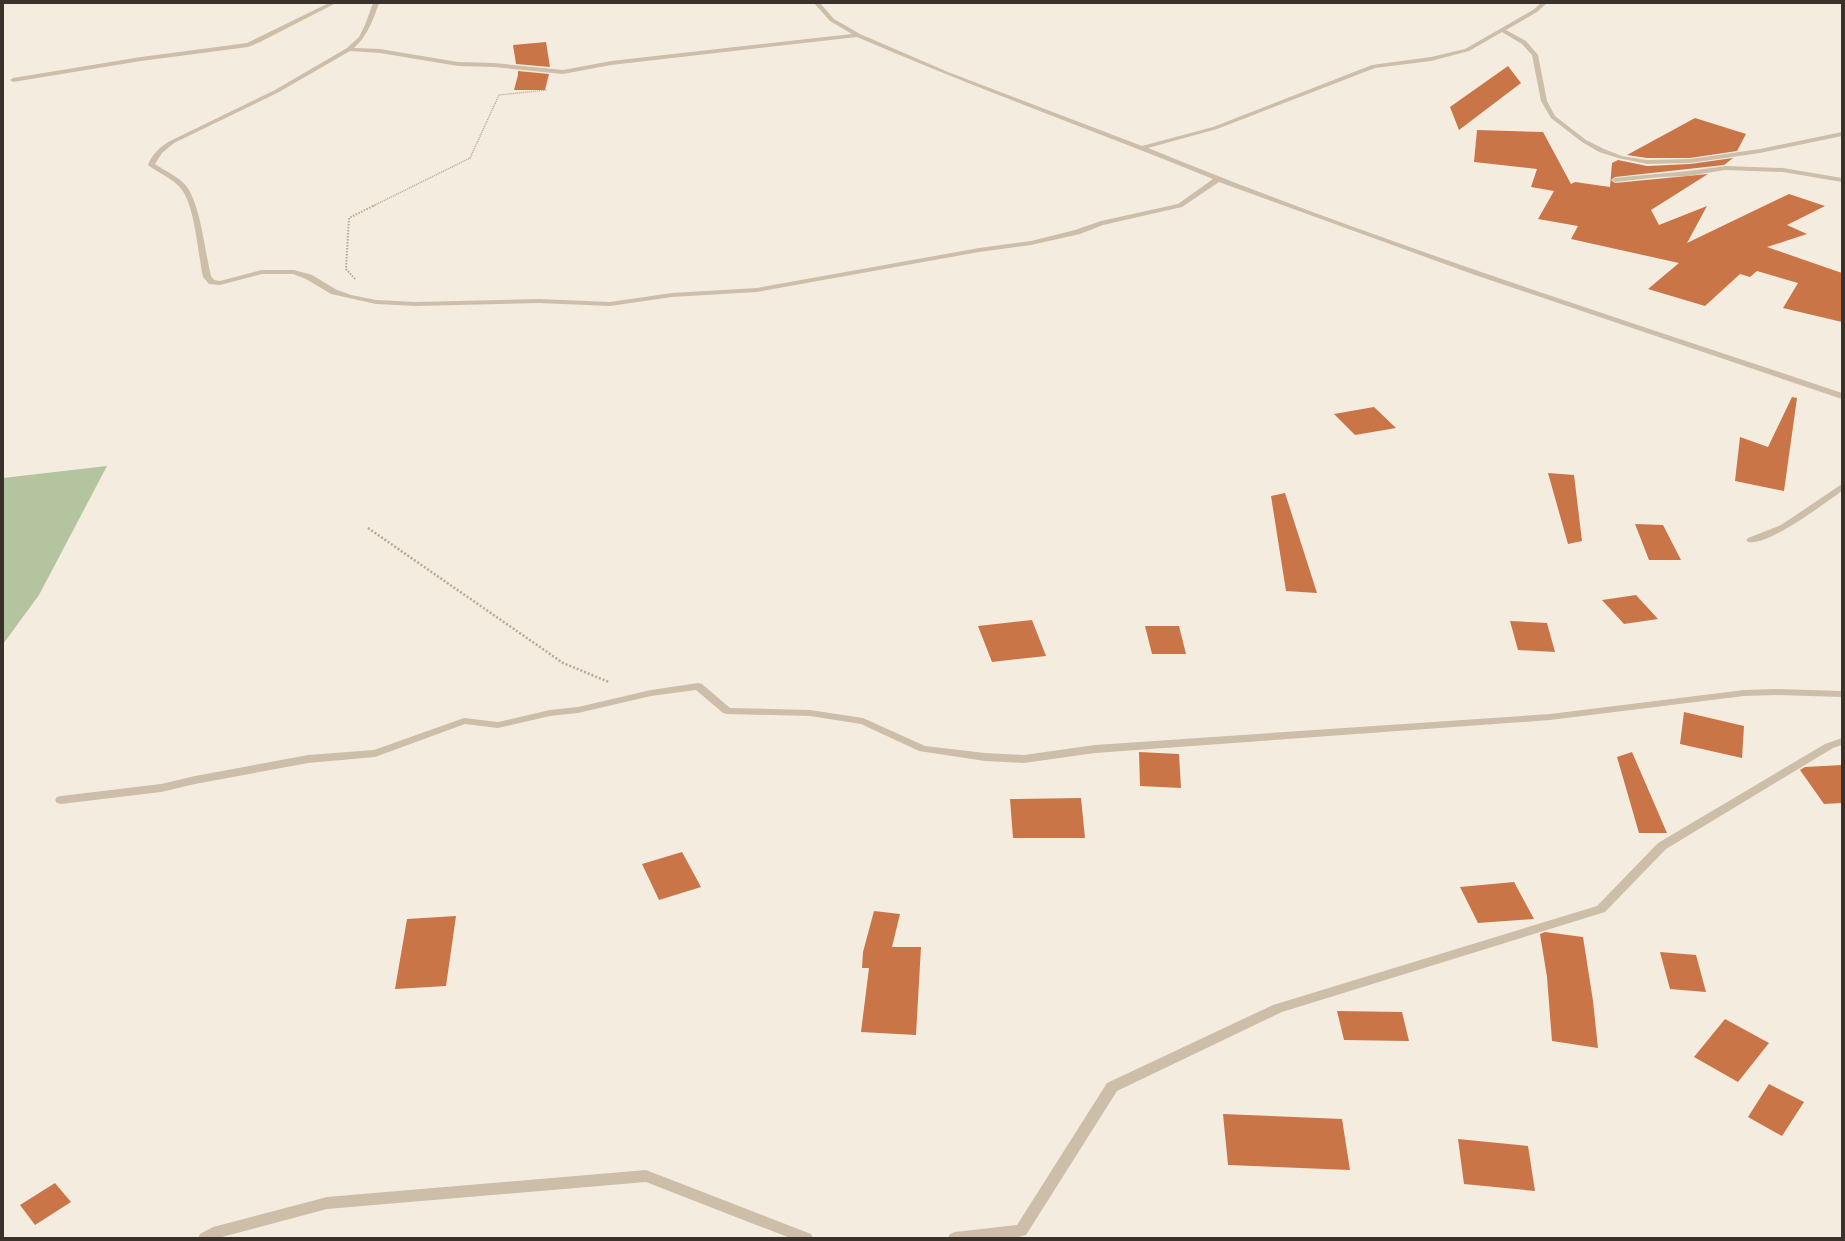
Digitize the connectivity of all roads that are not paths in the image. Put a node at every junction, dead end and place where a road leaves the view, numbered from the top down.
1 (333, 3) edge
2 (376, 3) edge
3 (817, 3) edge
4 (1544, 3) edge
5 (1502, 30) junction
6 (858, 36) junction
7 (349, 50) junction
8 (13, 80) dead end
9 (1842, 134) edge
10 (1142, 148) junction
11 (1218, 179) junction
12 (1615, 180) dead end
13 (1842, 180) edge
14 (1842, 396) edge
15 (1842, 487) edge
16 (1751, 540) dead end
17 (1842, 694) edge
18 (1842, 741) edge
19 (61, 800) dead end
20 (205, 1238) edge
21 (806, 1238) edge
22 (955, 1238) edge

1 - 8 street
2 - 7 street
3 - 6 street
4 - 5 street
5 - 9 street
5 - 10 street
6 - 7 street
6 - 10 street
7 - 11 street
10 - 11 street
11 - 14 street
12 - 13 street
15 - 16 street
17 - 19 street
18 - 22 street
20 - 21 street

